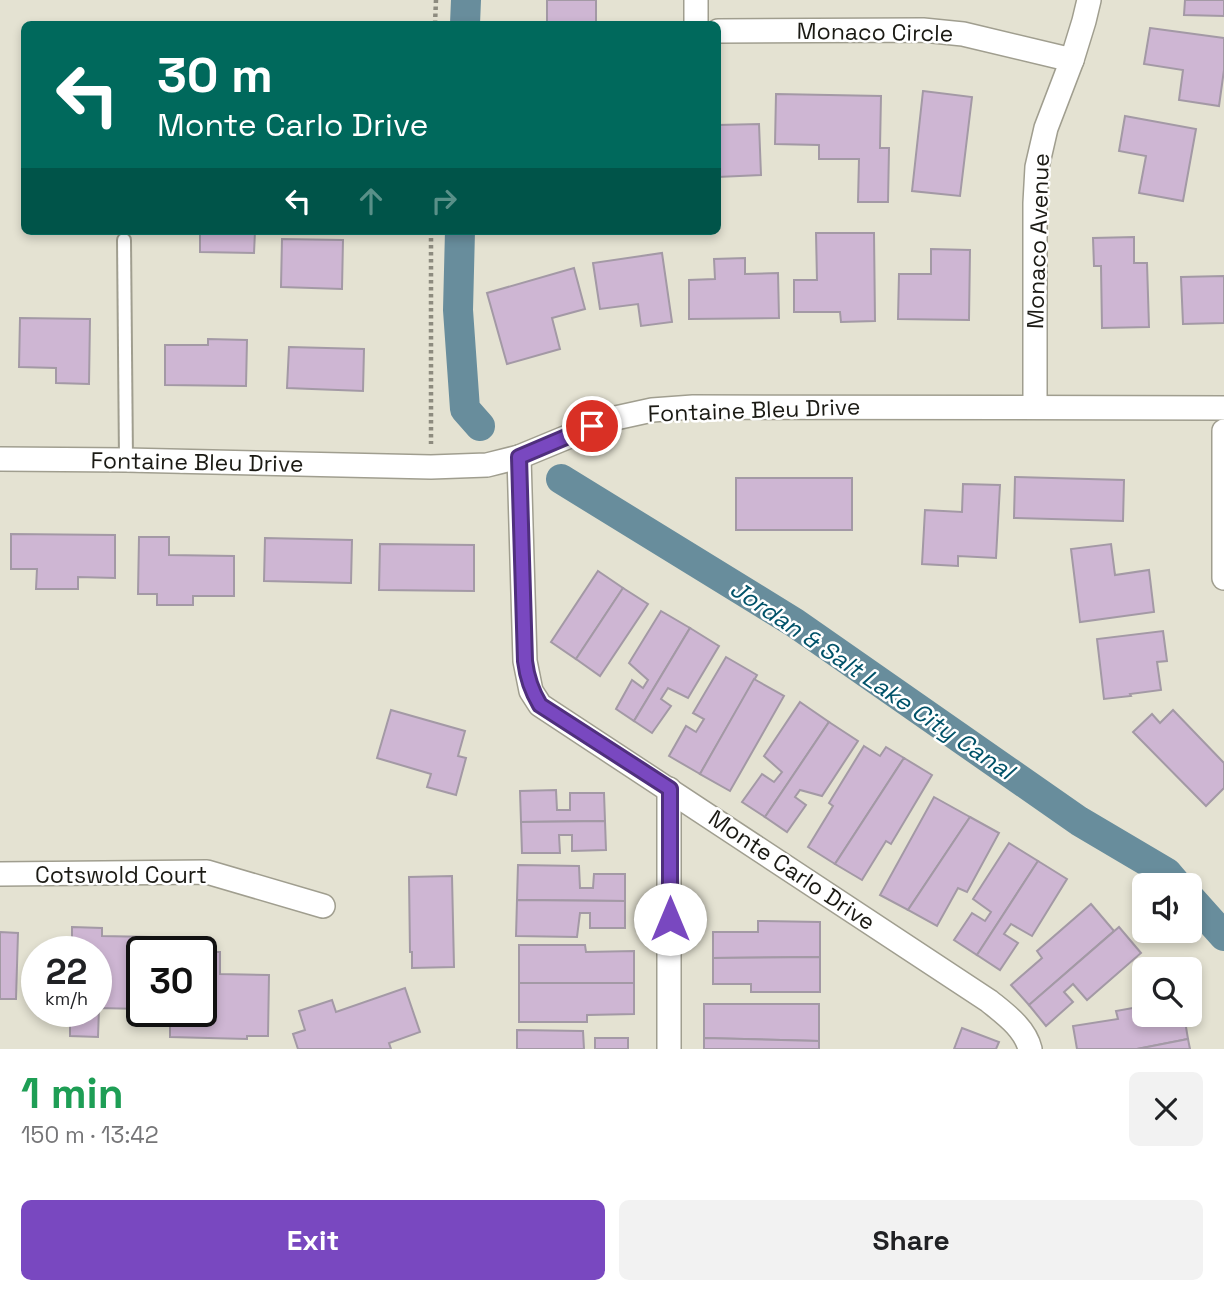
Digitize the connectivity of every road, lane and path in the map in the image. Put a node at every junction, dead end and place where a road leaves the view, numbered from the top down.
1 (436, 0) edge
2 (696, 0) edge
3 (1089, 0) edge
4 (435, 21) edge
5 (696, 21) edge
6 (721, 31) edge
7 (1072, 60) junction
8 (431, 235) edge
9 (124, 240) dead end
10 (1035, 406) junction
11 (1224, 408) edge
12 (1224, 431) edge
13 (431, 442) dead end
14 (519, 457) junction
15 (0, 459) edge
16 (126, 460) junction
17 (1224, 578) edge
18 (670, 789) junction
19 (0, 874) edge
20 (323, 906) dead end
21 (670, 1049) edge
22 (1030, 1049) edge

1 - 4 path
2 - 5 street
3 - 7 street, Monaco Avenue
6 - 7 street, Monaco Circle
7 - 10 street, Monaco Avenue
8 - 13 path
9 - 16 lane
10 - 11 street, Fontaine Bleu Drive
10 - 14 street, Fontaine Bleu Drive
12 - 17 street
14 - 16 street, Fontaine Bleu Drive
14 - 18 street, Monte Carlo Drive
15 - 16 street, Fontaine Bleu Drive
18 - 21 street
18 - 22 street, Monte Carlo Drive
19 - 20 street, Cotswold Court

